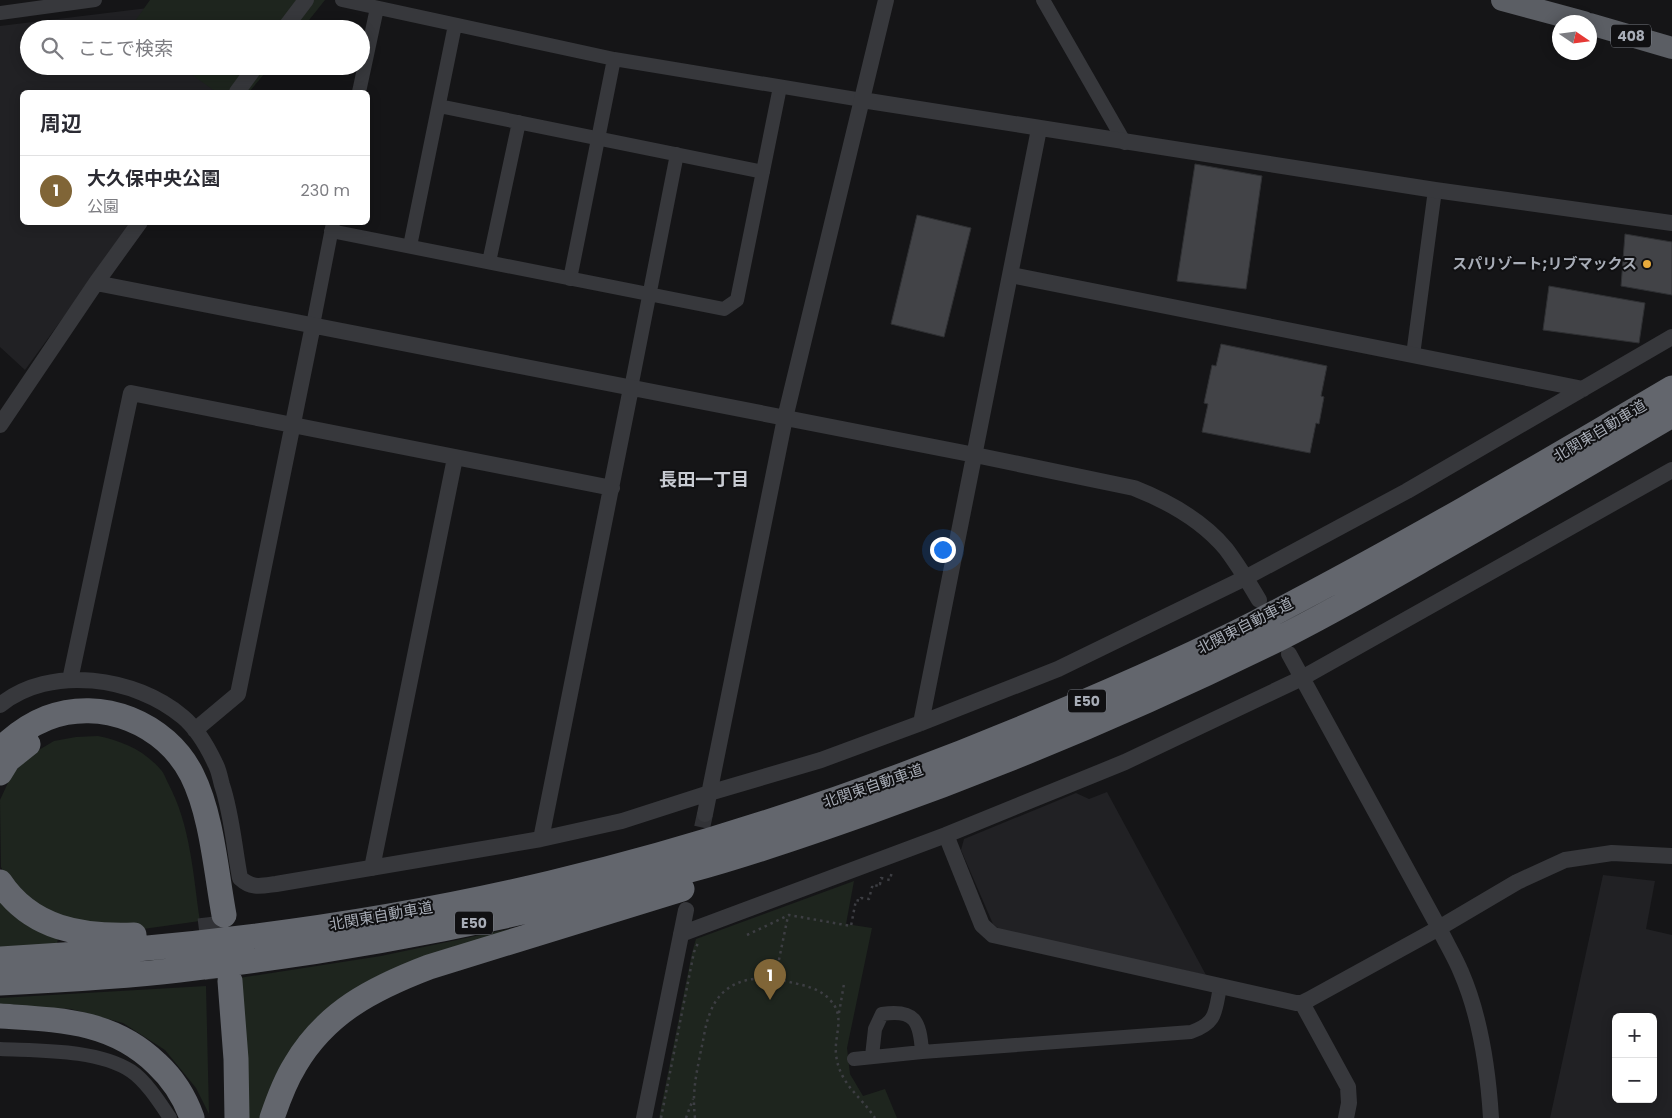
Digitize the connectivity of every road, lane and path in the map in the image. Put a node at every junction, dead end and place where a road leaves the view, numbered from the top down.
1 (95, 0) edge
2 (306, 0) edge
3 (342, 0) edge
4 (886, 0) edge
5 (1043, 0) edge
6 (1502, 0) edge
7 (1535, 4) edge
8 (377, 8) junction
9 (0, 13) edge
10 (1565, 15) edge
11 (291, 20) edge
12 (455, 25) junction
13 (1597, 26) edge
14 (370, 43) edge
15 (1672, 48) edge
16 (614, 59) junction
17 (249, 75) edge
18 (363, 75) edge
19 (780, 86) junction
20 (238, 90) edge
21 (360, 90) edge
22 (862, 100) junction
23 (439, 106) junction
24 (519, 122) junction
25 (1039, 129) junction
26 (598, 138) junction
27 (1125, 143) junction
28 (677, 154) junction
29 (763, 172) junction
30 (1435, 190) junction
31 (1672, 223) edge
32 (138, 225) edge
33 (332, 227) edge
34 (410, 246) junction
35 (489, 262) junction
36 (1011, 275) junction
37 (570, 278) junction
38 (96, 283) junction
39 (650, 294) junction
40 (313, 325) junction
41 (1672, 337) edge
42 (1413, 355) junction
43 (631, 388) junction
44 (1672, 388) edge
45 (1583, 389) junction
46 (1672, 415) edge
47 (784, 418) junction
48 (0, 425) edge
49 (292, 425) junction
50 (975, 455) junction
51 (455, 458) junction
52 (1672, 470) edge
53 (612, 488) junction
54 (1245, 578) junction
55 (1259, 600) dead end
56 (1289, 654) dead end
57 (1302, 678) junction
58 (70, 680) junction
59 (0, 705) edge
60 (921, 723) junction
61 (195, 730) junction
62 (0, 750) edge
63 (0, 773) edge
64 (933, 790) junction
65 (709, 793) junction
66 (705, 814) tunnel mouth
67 (946, 835) junction
68 (541, 839) junction
69 (895, 854) junction
70 (1672, 856) edge
71 (372, 868) junction
72 (0, 882) edge
73 (456, 903) junction
74 (686, 910) dead end
75 (788, 916) junction
76 (1439, 928) junction
77 (681, 934) junction
78 (748, 935) dead end
79 (704, 941) dead end
80 (0, 959) edge
81 (775, 979) junction
82 (0, 983) edge
83 (844, 984) dead end
84 (1220, 987) junction
85 (1302, 1003) junction
86 (838, 1014) junction
87 (0, 1016) edge
88 (0, 1048) edge
89 (922, 1052) junction
90 (872, 1056) junction
91 (854, 1059) dead end
92 (693, 1098) junction
93 (170, 1118) edge
94 (192, 1118) edge
95 (224, 1118) edge
96 (237, 1118) edge
97 (272, 1118) edge
98 (644, 1118) edge
99 (661, 1118) edge
100 (686, 1118) edge
101 (695, 1118) edge
102 (875, 1118) edge
103 (1346, 1118) edge
104 (1491, 1118) edge

1 - 9 street
2 - 11 street
3 - 8 street
4 - 22 street
5 - 27 street
6 - 7 highway
7 - 10 highway
8 - 12 street
8 - 14 street
12 - 16 street
12 - 23 street
13 - 15 highway, 408
16 - 19 street
16 - 26 street
17 - 20 street
18 - 21 street
19 - 22 street
19 - 29 street
22 - 25 street
22 - 47 street
23 - 24 street
23 - 34 street
24 - 26 street
24 - 35 street
25 - 27 street
25 - 36 street
26 - 28 street
26 - 37 street
27 - 30 street
28 - 29 street
28 - 39 street
29 - 39 street
30 - 31 street
30 - 42 street
32 - 38 street
33 - 34 street
33 - 40 street
34 - 35 street
35 - 37 street
36 - 42 street
36 - 50 street
37 - 39 street
38 - 40 street
38 - 48 street
39 - 43 street
40 - 43 street
40 - 49 street
41 - 45 street
42 - 45 street
43 - 47 street
43 - 53 street
44 - 73 highway, 北関東自動車道 / E50
45 - 54 street
46 - 64 highway, 北関東自動車道 / E50
47 - 50 street
47 - 65 street
49 - 51 street
49 - 58 street
49 - 61 street
50 - 54 street
50 - 60 street
51 - 53 street
51 - 71 street
52 - 57 street
53 - 68 street
54 - 55 street
54 - 60 street
56 - 57 street
57 - 67 street
57 - 76 street
58 - 59 street
58 - 61 street
60 - 65 street
61 - 71 street
62 - 63 highway
64 - 82 highway, 北関東自動車道 / E50
64 - 97 highway
65 - 66 street
65 - 68 street
67 - 69 street
67 - 84 street
68 - 71 street
69 - 75 path
69 - 77 street
70 - 76 street
72 - 73 highway
73 - 80 highway, 北関東自動車道 / E50
74 - 77 street
75 - 78 path
75 - 81 path
76 - 85 street
76 - 104 street
77 - 98 street
79 - 99 path
81 - 86 path
81 - 92 path
83 - 86 path
84 - 85 street
84 - 89 street
85 - 103 street
86 - 102 path
87 - 94 highway
88 - 93 street
89 - 90 street
89 - 90 street
90 - 91 street
92 - 100 path
92 - 101 path
95 - 96 highway

